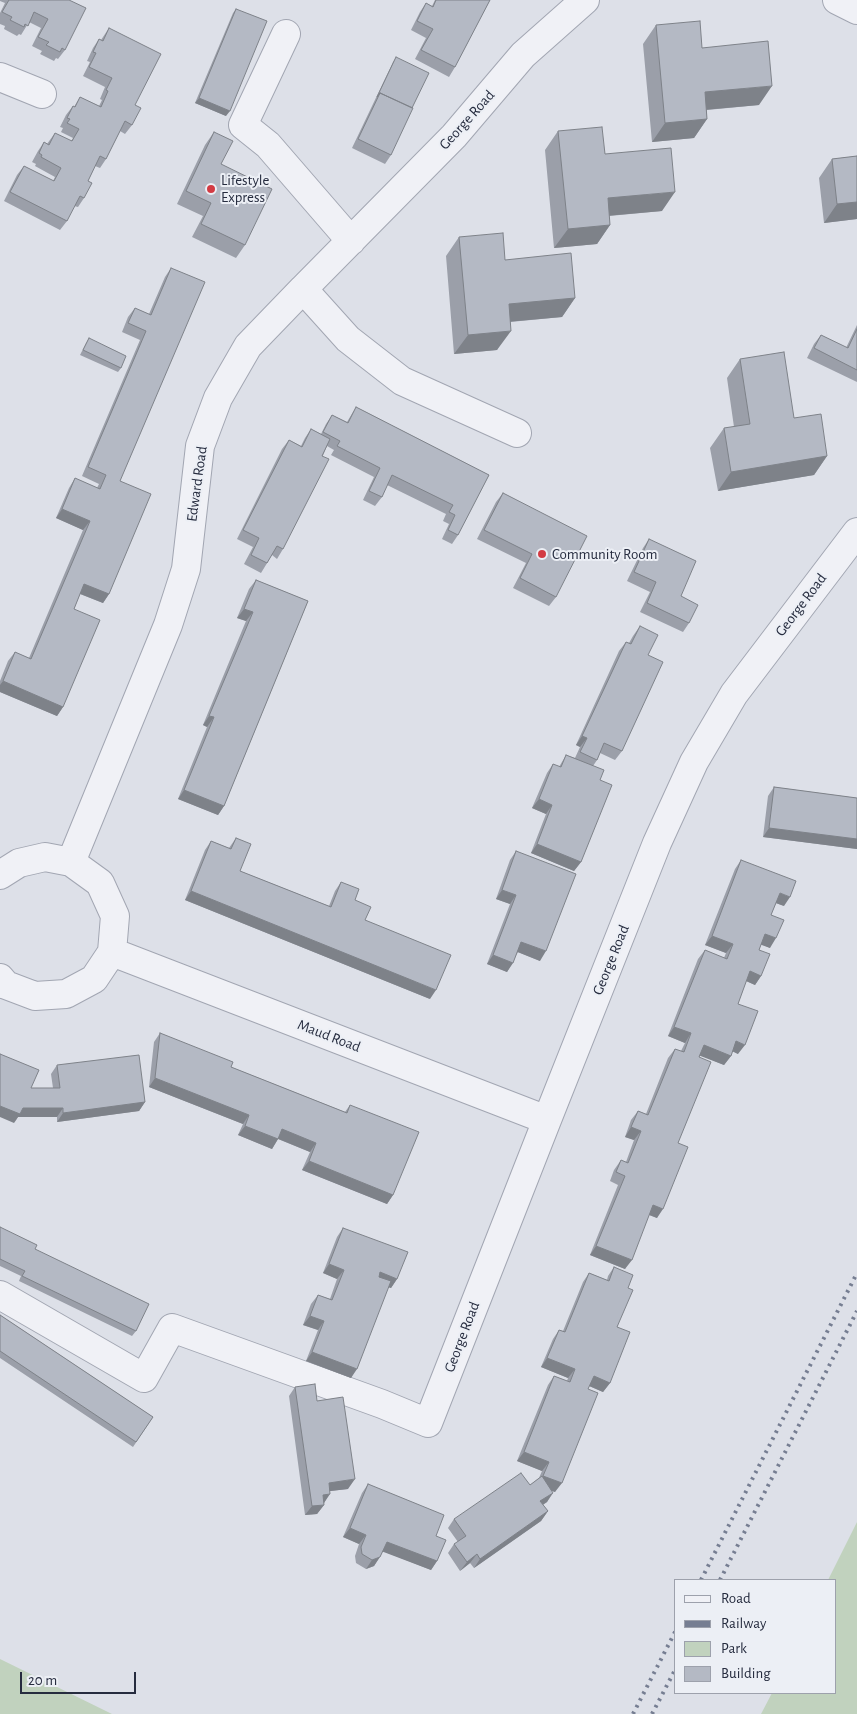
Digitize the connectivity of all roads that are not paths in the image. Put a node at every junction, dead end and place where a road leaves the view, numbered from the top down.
1 (585, 0) edge
2 (837, 0) edge
3 (857, 10) edge
4 (286, 34) dead end
5 (0, 76) edge
6 (42, 94) dead end
7 (351, 241) junction
8 (303, 288) junction
9 (517, 433) dead end
10 (857, 532) edge
11 (71, 862) junction
12 (0, 875) edge
13 (112, 952) junction
14 (0, 978) edge
15 (546, 1120) junction
16 (0, 1295) edge

1 - 7 street, George Road
2 - 3 street
4 - 7 street
5 - 6 street
7 - 8 street, George Road
8 - 9 street
8 - 11 street, Edward Road
10 - 15 street, George Road
11 - 12 street
11 - 13 street
13 - 14 street
13 - 15 street, Maud Road
15 - 16 street, George Road

